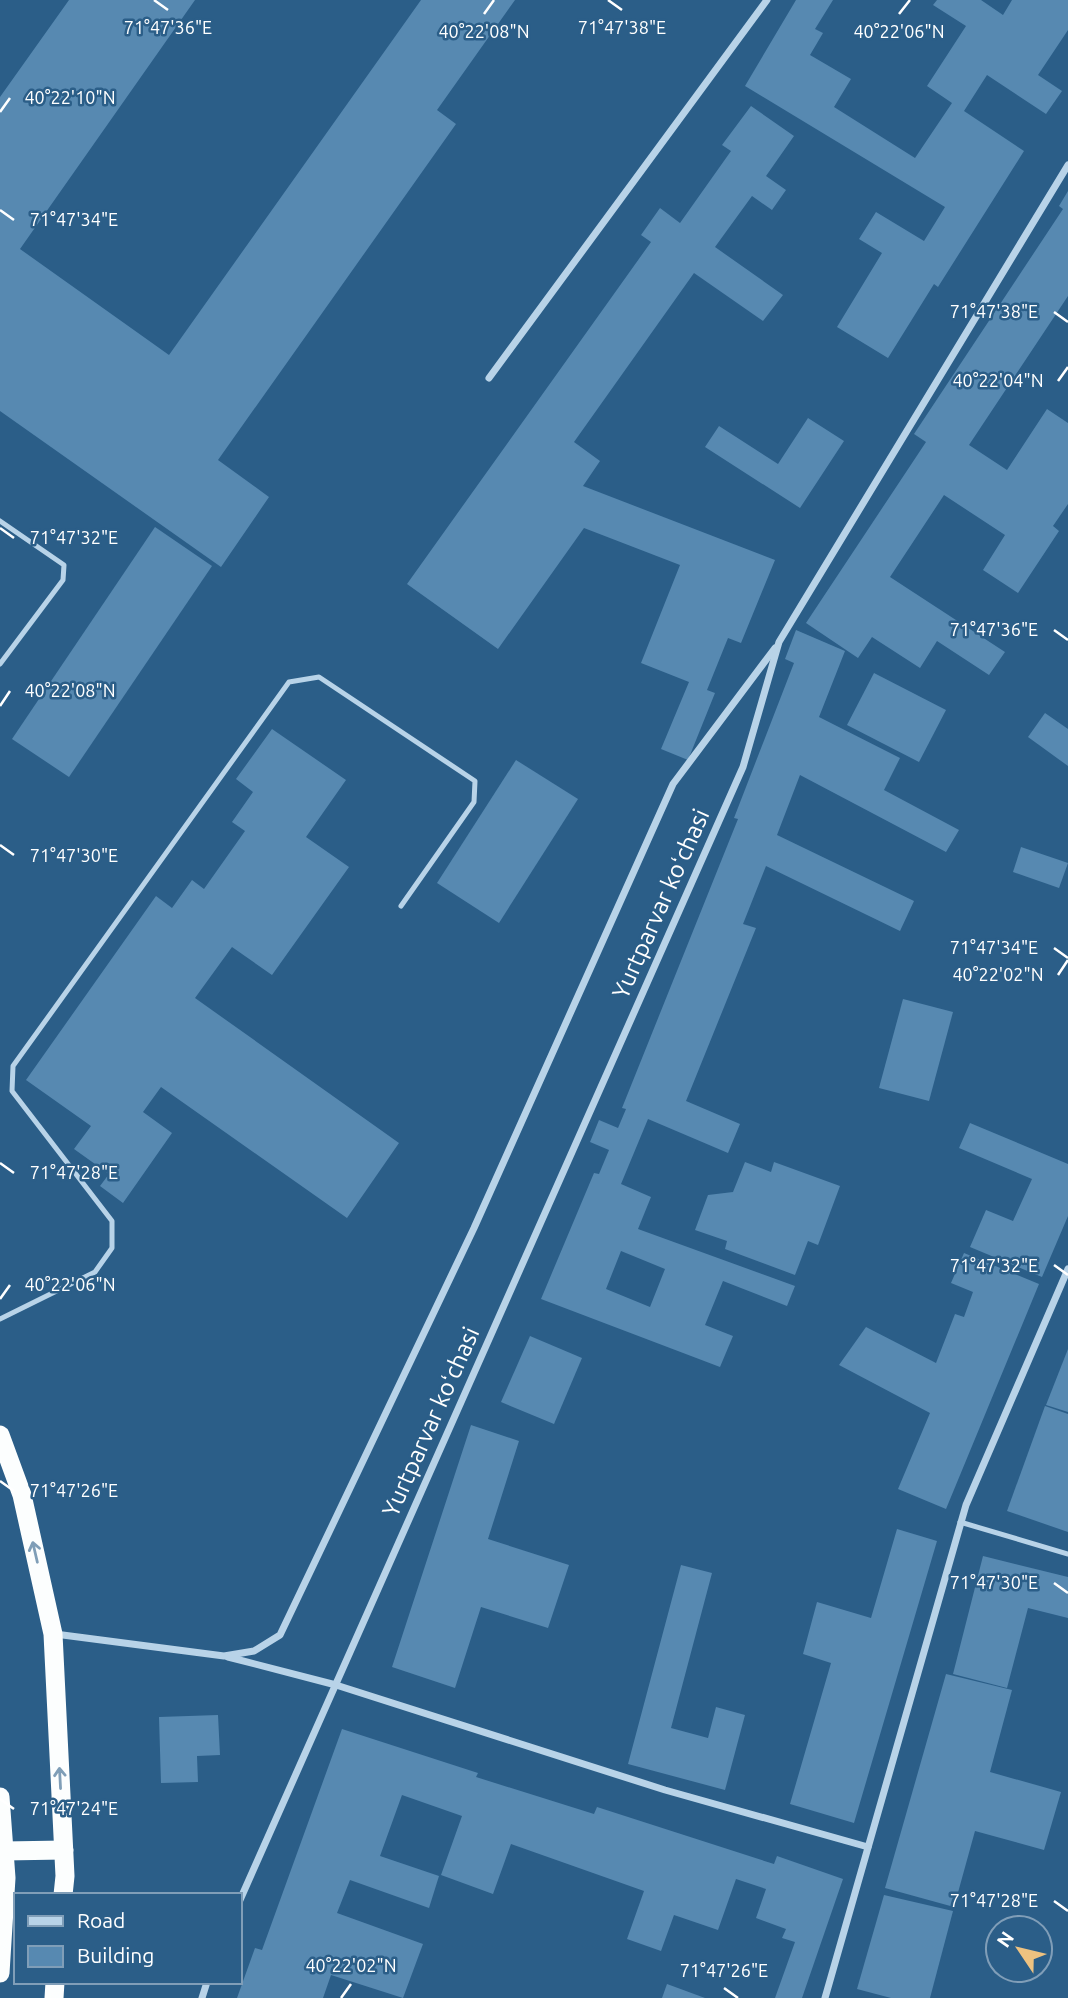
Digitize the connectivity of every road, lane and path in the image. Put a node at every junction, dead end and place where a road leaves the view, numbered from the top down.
1 (767, 0) edge
2 (1068, 165) edge
3 (489, 379) dead end
4 (0, 522) edge
5 (779, 642) junction
6 (0, 664) edge
7 (401, 905) dead end
8 (1068, 1269) edge
9 (0, 1319) edge
10 (0, 1435) edge
11 (960, 1522) junction
12 (1068, 1554) edge
13 (53, 1634) junction
14 (224, 1656) junction
15 (337, 1685) junction
16 (0, 1797) edge
17 (868, 1846) junction
18 (64, 1850) junction
19 (4, 1851) junction
20 (63, 1893) edge
21 (242, 1896) edge
22 (0, 1973) edge
23 (825, 1998) edge

1 - 3 street
2 - 5 street, Yurtparvar koʻchasi
4 - 6 lane
5 - 14 street
5 - 15 street, Yurtparvar koʻchasi
7 - 9 lane
8 - 11 street
13 -> 10 highway
11 - 12 lane
11 - 17 street
13 - 14 street
18 -> 13 highway
14 - 15 street
15 - 17 street
15 - 21 street, Yurtparvar koʻchasi
16 - 19 highway
17 - 23 street
18 - 19 highway
18 - 20 highway
19 - 22 highway

